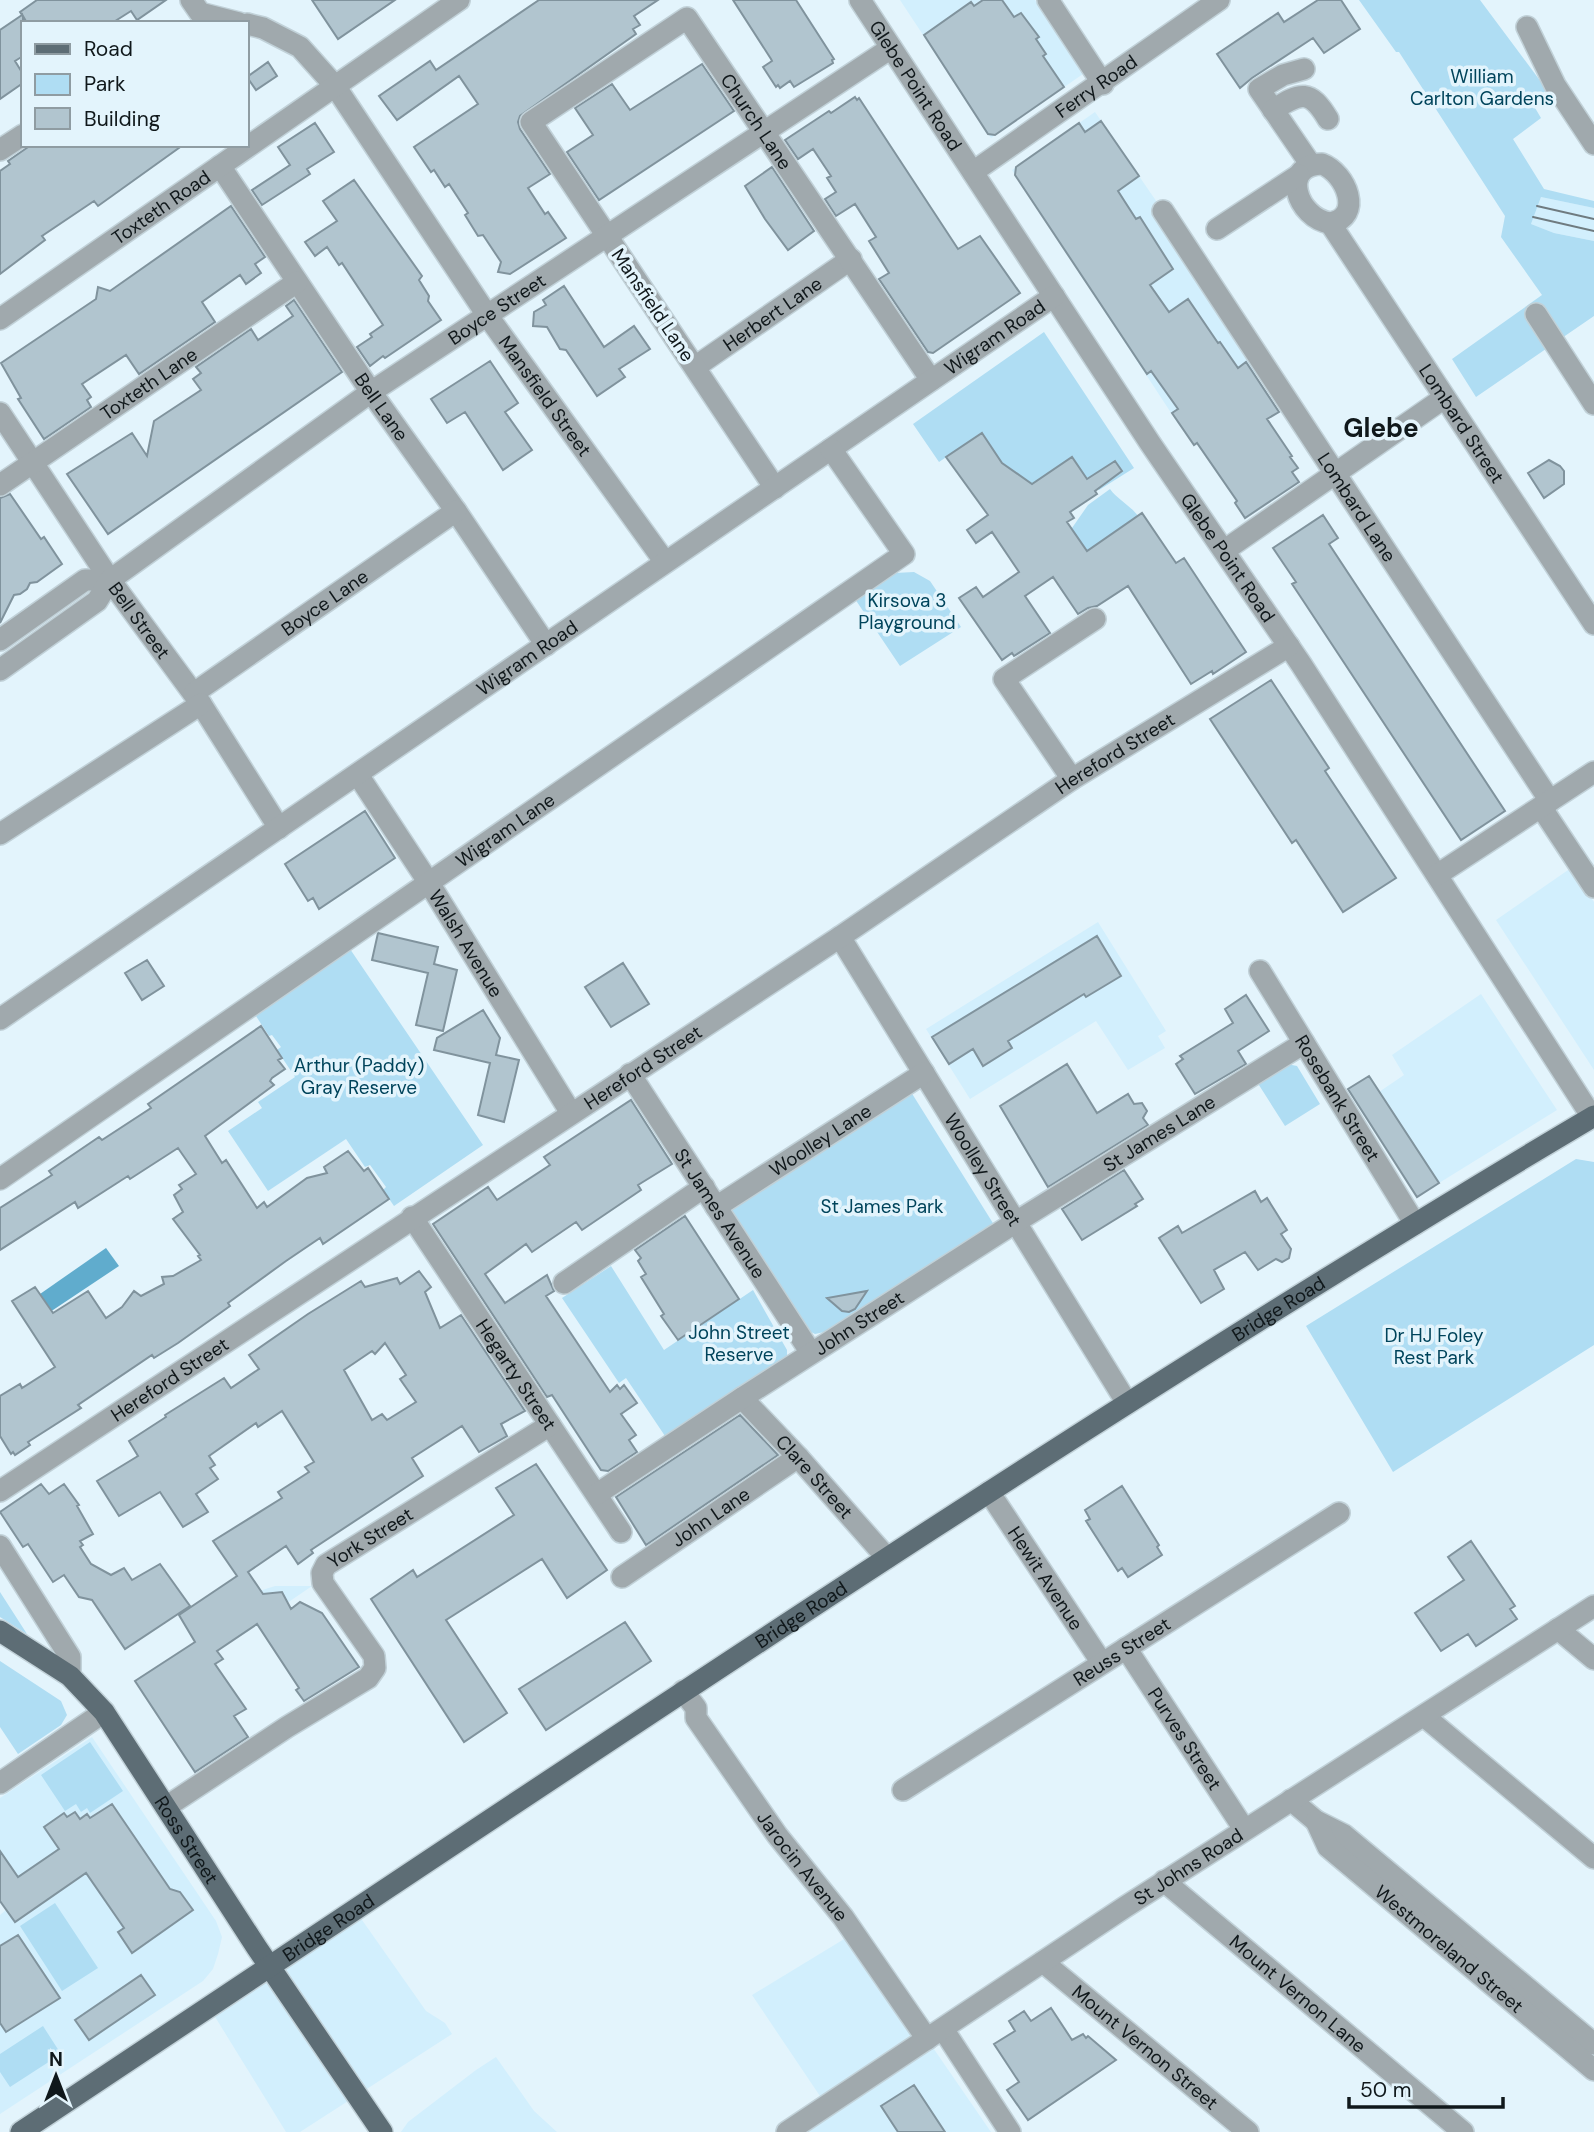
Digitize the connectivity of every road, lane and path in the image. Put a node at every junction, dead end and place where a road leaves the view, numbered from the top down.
1 (459, 0) edge
2 (860, 0) edge
3 (1048, 0) edge
4 (1219, 0) edge
5 (192, 12) edge
6 (231, 21) edge
7 (248, 24) edge
8 (1527, 27) dead end
9 (891, 48) junction
10 (1304, 69) dead end
11 (1102, 83) junction
12 (335, 86) junction
13 (1273, 110) junction
14 (1328, 119) dead end
15 (531, 122) joint
16 (765, 131) junction
17 (21, 136) edge
18 (1594, 144) edge
19 (247, 147) edge
20 (248, 147) edge
21 (0, 150) edge
22 (220, 166) junction
23 (1305, 170) junction
24 (973, 172) junction
25 (1163, 211) dead end
26 (1329, 223) junction
27 (1217, 229) dead end
28 (607, 236) junction
29 (851, 259) junction
30 (297, 282) junction
31 (1054, 296) junction
32 (1536, 314) dead end
33 (487, 315) junction
34 (0, 319) edge
35 (695, 367) junction
36 (931, 380) junction
37 (371, 392) junction
38 (1444, 398) junction
39 (1594, 404) edge
40 (0, 413) edge
41 (831, 449) junction
42 (32, 462) junction
43 (1335, 473) junction
44 (0, 485) edge
45 (775, 488) junction
46 (456, 511) junction
47 (1225, 550) junction
48 (665, 562) junction
49 (110, 580) junction
50 (1095, 619) dead end
51 (1594, 624) edge
52 (0, 640) edge
53 (547, 645) junction
54 (1289, 646) junction
55 (0, 670) edge
56 (197, 699) junction
57 (1594, 772) edge
58 (358, 775) junction
59 (1072, 779) junction
60 (1545, 804) junction
61 (279, 828) junction
62 (0, 834) edge
63 (1437, 875) junction
64 (429, 883) junction
65 (1594, 887) edge
66 (840, 937) junction
67 (1260, 971) dead end
68 (0, 1019) edge
69 (1304, 1043) junction
70 (924, 1073) junction
71 (630, 1074) junction
72 (571, 1113) junction
73 (1593, 1117) edge
74 (0, 1179) edge
75 (704, 1187) junction
76 (716, 1207) junction
77 (412, 1217) junction
78 (1016, 1222) junction
79 (1415, 1224) junction
80 (564, 1283) dead end
81 (811, 1353) junction
82 (742, 1398) junction
83 (1127, 1403) junction
84 (550, 1425) junction
85 (799, 1457) junction
86 (0, 1491) edge
87 (989, 1492) junction
88 (597, 1494) junction
89 (1339, 1513) dead end
90 (621, 1532) dead end
91 (0, 1546) edge
92 (887, 1558) junction
93 (622, 1577) dead end
94 (1594, 1606) edge
95 (1559, 1629) junction
96 (0, 1630) edge
97 (1126, 1648) junction
98 (1594, 1659) edge
99 (1102, 1663) junction
100 (70, 1676) junction
101 (683, 1691) junction
102 (104, 1712) junction
103 (1424, 1716) junction
104 (0, 1783) edge
105 (902, 1790) dead end
106 (1291, 1800) junction
107 (166, 1807) junction
108 (1316, 1821) junction
109 (1244, 1829) junction
110 (1594, 1858) edge
111 (1164, 1881) junction
112 (1043, 1962) junction
113 (270, 1967) junction
114 (935, 2034) junction
115 (1594, 2044) edge
116 (1594, 2070) edge
117 (21, 2132) edge
118 (382, 2132) edge
119 (787, 2132) edge
120 (1010, 2132) edge
121 (1248, 2132) edge
122 (1463, 2132) edge

1 - 12 street, Toxteth Road
2 - 9 street, Glebe Point Road
3 - 11 street
4 - 11 street, Ferry Road
5 - 6 street
7 - 12 street, Mansfield Street
8 - 18 street
9 - 16 street, Boyce Street
9 - 24 street, Glebe Point Road
10 - 13 street
11 - 24 street, Ferry Road
12 - 20 street, Toxteth Road
12 - 33 street, Mansfield Street
13 - 14 street
13 - 23 street
15 - 16 street, Church Lane
15 - 28 street, Mansfield Lane
16 - 28 street, Boyce Street
16 - 29 street, Church Lane
17 - 21 street
19 - 22 street, Toxteth Road
22 - 30 street, Bell Lane
22 - 34 street, Toxteth Road
23 - 26 street
23 - 26 street
23 - 27 street
24 - 31 street, Glebe Point Road
25 - 43 street, Lombard Lane
26 - 38 street, Lombard Street
28 - 33 street, Boyce Street
28 - 35 street, Mansfield Lane
29 - 35 street, Herbert Lane
29 - 36 street, Church Lane
30 - 37 street, Bell Lane
30 - 42 street, Toxteth Lane
31 - 36 street, Wigram Road
31 - 47 street, Glebe Point Road
32 - 39 street
33 - 37 street, Boyce Street
33 - 48 street, Mansfield Street
35 - 45 street, Mansfield Lane
36 - 41 street, Wigram Road
37 - 46 street, Bell Lane
37 - 49 street, Boyce Street
38 - 43 street
38 - 51 street, Lombard Street
40 - 42 street, Bell Street
41 - 45 street, Wigram Road
41 - 64 street, Wigram Lane
42 - 44 street, Toxteth Lane
42 - 49 street, Bell Street
43 - 47 street
43 - 60 street, Lombard Lane
45 - 48 street, Wigram Road
46 - 53 street, Bell Lane
46 - 56 street, Boyce Lane
47 - 54 street, Glebe Point Road
48 - 53 street, Wigram Road
49 - 52 street, Boyce Street
49 - 55 street, Boyce Street
49 - 56 street, Bell Street
50 - 59 street
53 - 58 street, Wigram Road
54 - 59 street, Hereford Street
54 - 63 street, Glebe Point Road
56 - 61 street, Bell Street
56 - 62 street, Boyce Lane
57 - 60 street
58 - 61 street, Wigram Road
58 - 64 street, Walsh Avenue
59 - 66 street, Hereford Street
60 - 63 street
60 - 65 street, Lombard Lane
61 - 68 street, Wigram Road
63 - 73 street, Glebe Point Road
64 - 72 street, Walsh Avenue
64 - 74 street, Wigram Lane
66 - 70 street, Woolley Street
66 - 71 street, Hereford Street
67 - 69 street, Rosebank Street
69 - 78 street, St James Lane
69 - 79 street, Rosebank Street
70 - 76 street, Woolley Lane
70 - 78 street, Woolley Street
71 - 72 street, Hereford Street
71 - 75 street, St James Avenue
72 - 77 street, Hereford Street
73 - 79 main road, Bridge Road
75 - 76 street, St James Avenue
75 - 80 street
76 - 81 street, St James Avenue
77 - 84 street, Hegarty Street
77 - 86 street, Hereford Street
78 - 81 street, John Street
78 - 83 street, Woolley Street
79 - 83 main road, Bridge Road
81 - 82 street, John Street
82 - 85 street, Clare Street
82 - 88 street, John Street
83 - 87 main road, Bridge Road
84 - 88 street, Hegarty Street
84 - 107 street, York Street
85 - 92 street, Clare Street
85 - 93 street, John Lane
87 - 92 main road, Bridge Road
87 - 99 street, Hewit Avenue
88 - 90 street, Hegarty Street
89 - 97 street, Reuss Street
91 - 100 street, Ross Street
92 - 101 main road, Bridge Road
94 - 95 street, St Johns Road
95 - 98 street
95 - 103 street, St Johns Road
96 - 100 main road
97 - 99 street, Reuss Street
97 - 109 street, Purves Street
99 - 105 street, Reuss Street
100 - 102 main road, Ross Street
101 - 113 main road, Bridge Road
101 - 114 street, Jarocin Avenue
102 - 104 street
102 - 107 main road, Ross Street
103 - 106 street, St Johns Road
103 - 110 street
106 - 108 street, Westmoreland Street
106 - 109 street, St Johns Road
107 - 113 main road, Ross Street
108 - 115 street, Westmoreland Street
108 - 116 street, Westmoreland Street
109 - 111 street, St Johns Road
111 - 112 street, St Johns Road
111 - 122 street, Mount Vernon Lane
112 - 114 street, St Johns Road
112 - 121 street, Mount Vernon Street
113 - 117 main road, Bridge Road
113 - 118 main road, Ross Street
114 - 119 street, St Johns Road
114 - 120 street, Jarocin Avenue

